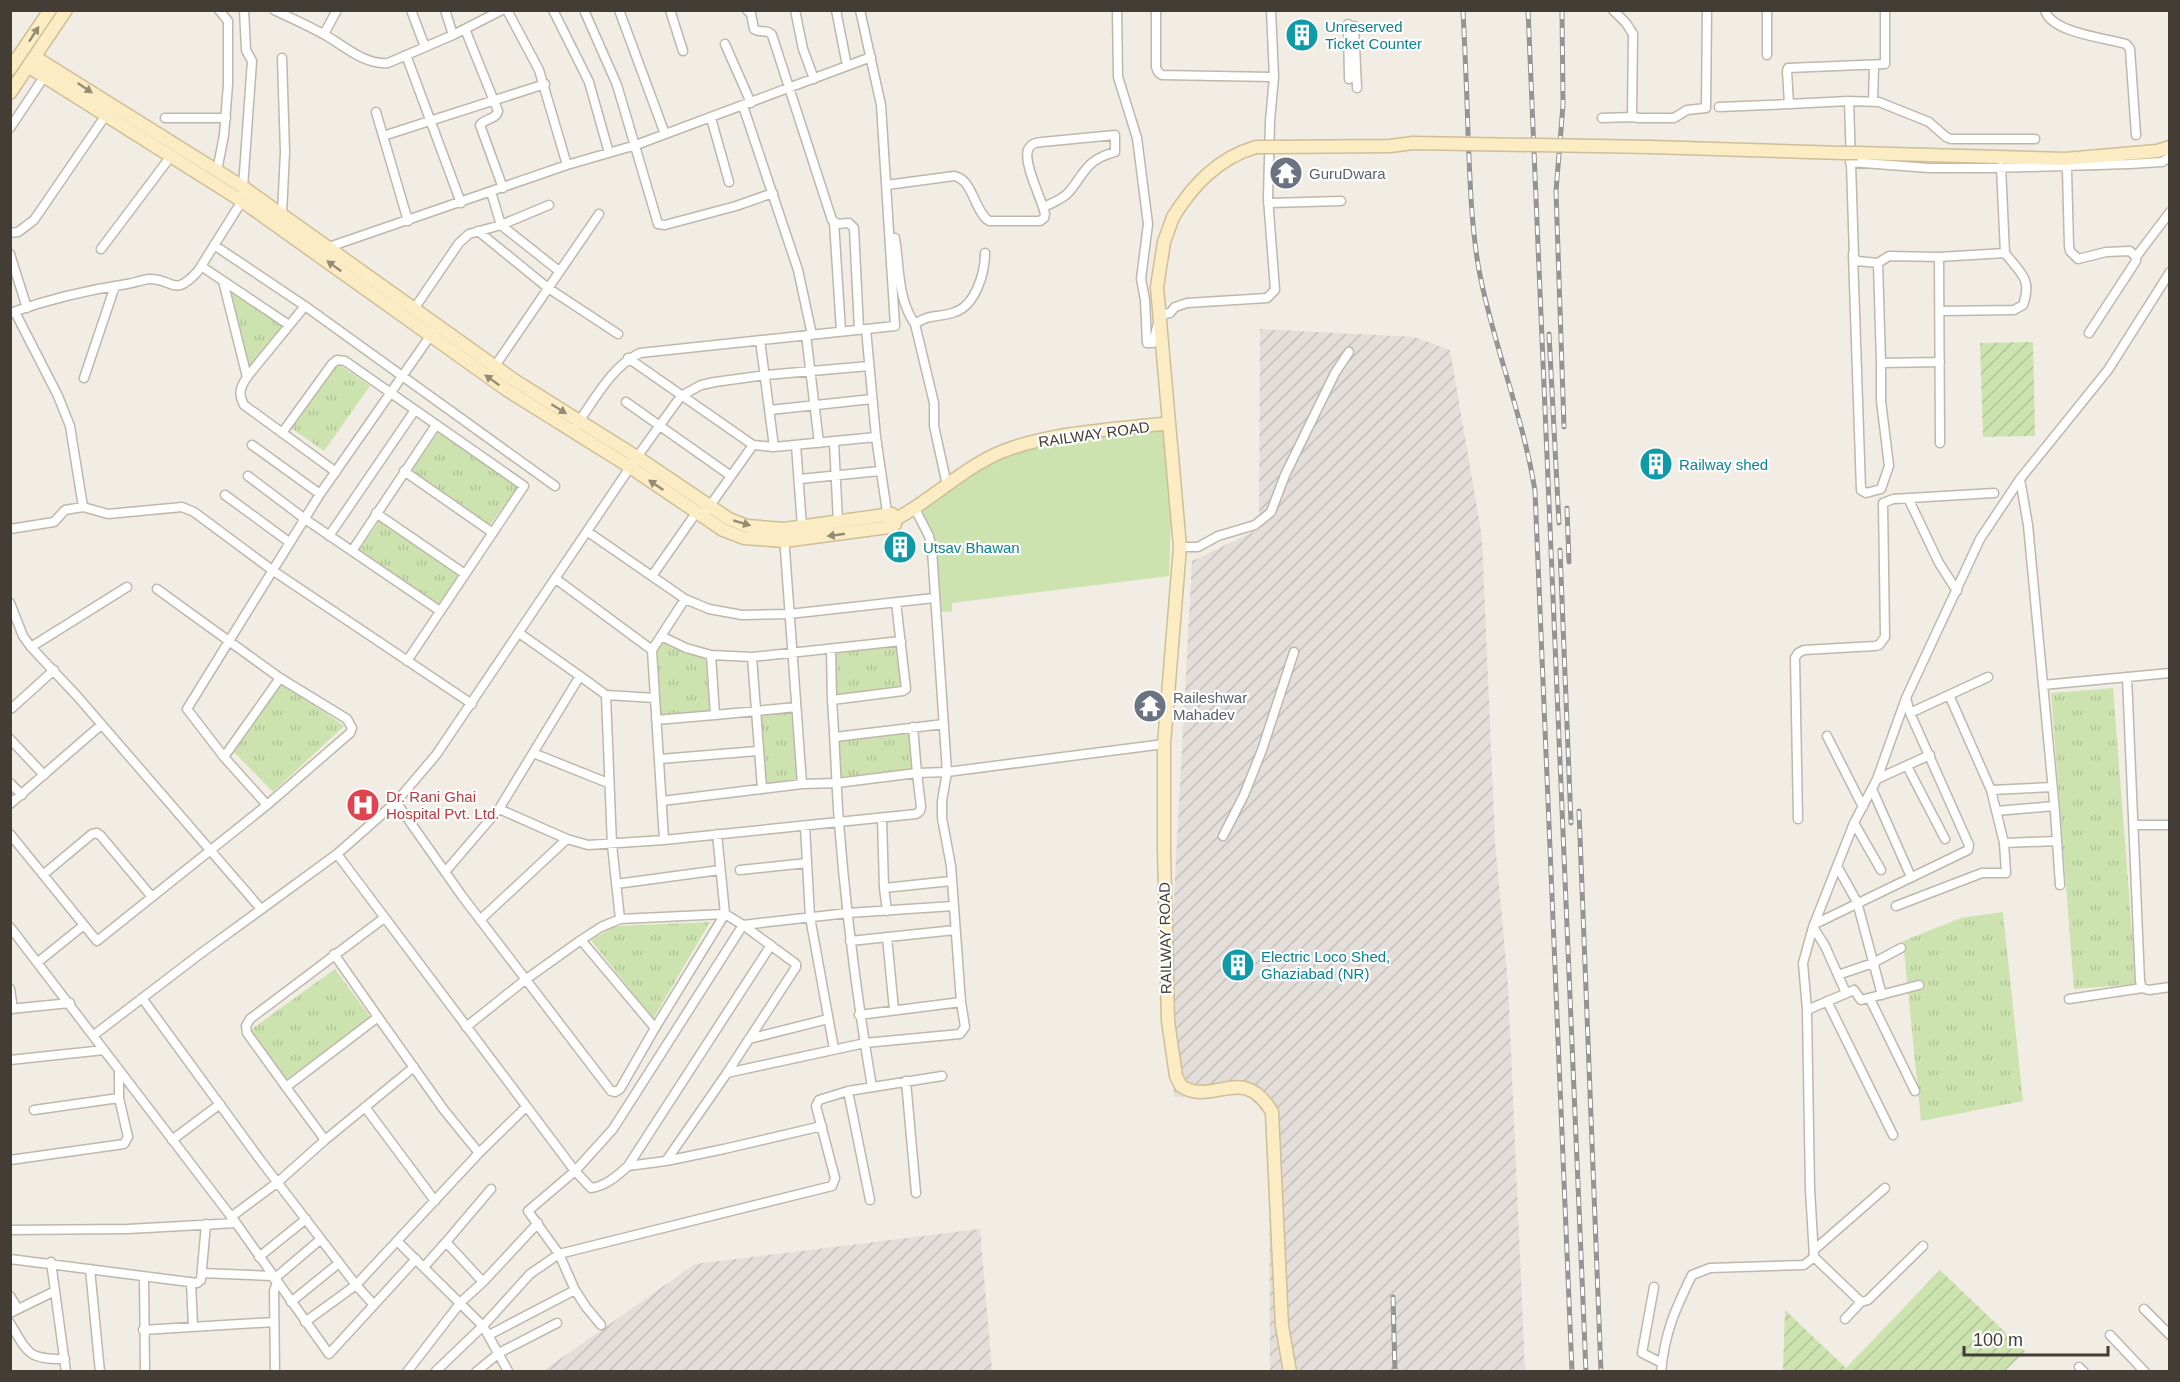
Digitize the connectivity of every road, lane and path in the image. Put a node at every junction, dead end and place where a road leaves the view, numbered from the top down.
1 (50, 10) edge
2 (66, 10) edge
3 (219, 10) edge
4 (244, 10) edge
5 (274, 10) edge
6 (337, 10) edge
7 (411, 10) edge
8 (445, 10) edge
9 (502, 10) edge
10 (507, 10) edge
11 (553, 10) edge
12 (584, 10) edge
13 (619, 10) edge
14 (670, 10) edge
15 (795, 10) edge
16 (836, 10) edge
17 (860, 10) edge
18 (1117, 10) edge
19 (1156, 10) edge
20 (1271, 10) edge
21 (1612, 10) edge
22 (1707, 10) edge
23 (1767, 10) edge
24 (1885, 10) edge
25 (2045, 10) edge
26 (749, 12) edge
27 (487, 14) edge
28 (465, 29) junction
29 (324, 34) junction
30 (453, 35) junction
31 (725, 44) dead end
32 (425, 47) junction
33 (683, 51) dead end
34 (14, 54) edge
35 (406, 55) junction
36 (1767, 55) dead end
37 (282, 57) dead end
38 (871, 57) junction
39 (32, 62) junction
40 (847, 66) junction
41 (1874, 66) junction
42 (10, 69) edge
43 (44, 77) junction
44 (1274, 77) junction
45 (814, 79) junction
46 (1349, 79) dead end
47 (544, 84) junction
48 (788, 88) junction
49 (1357, 88) dead end
50 (10, 93) edge
51 (493, 100) junction
52 (1849, 101) junction
53 (1873, 102) junction
54 (747, 104) junction
55 (1789, 104) junction
56 (1719, 107) dead end
57 (109, 111) junction
58 (376, 112) dead end
59 (1634, 117) junction
60 (165, 118) dead end
61 (226, 118) junction
62 (711, 118) junction
63 (1602, 118) dead end
64 (431, 121) junction
65 (10, 128) edge
66 (665, 134) junction
67 (2136, 135) dead end
68 (383, 136) junction
69 (2035, 139) dead end
70 (636, 145) junction
71 (2169, 147) edge
72 (609, 153) junction
73 (171, 156) junction
74 (2169, 157) edge
75 (1850, 162) junction
76 (567, 165) junction
77 (2001, 167) junction
78 (2067, 170) dead end
79 (216, 171) junction
80 (729, 182) dead end
81 (887, 185) junction
82 (243, 187) junction
83 (503, 188) junction
84 (491, 192) junction
85 (773, 193) junction
86 (242, 201) junction
87 (1341, 201) dead end
88 (461, 203) junction
89 (1268, 203) junction
90 (888, 204) junction
91 (549, 205) dead end
92 (1044, 207) junction
93 (2169, 212) edge
94 (282, 214) junction
95 (599, 214) dead end
96 (408, 220) junction
97 (834, 222) junction
98 (501, 225) junction
99 (478, 231) junction
100 (10, 233) edge
101 (214, 244) junction
102 (329, 247) junction
103 (101, 249) dead end
104 (314, 252) junction
105 (985, 253) dead end
106 (2005, 253) junction
107 (10, 254) edge
108 (1852, 254) junction
109 (1939, 257) junction
110 (2136, 257) junction
111 (1878, 263) junction
112 (201, 266) junction
113 (559, 271) junction
114 (2169, 272) edge
115 (223, 281) junction
116 (115, 286) junction
117 (548, 288) junction
118 (305, 306) junction
119 (27, 308) junction
120 (414, 309) junction
121 (1159, 311) junction
122 (1940, 311) junction
123 (13, 312) edge
124 (915, 324) junction
125 (289, 325) junction
126 (862, 329) junction
127 (434, 331) junction
128 (841, 332) junction
129 (2089, 333) dead end
130 (618, 334) dead end
131 (809, 335) junction
132 (760, 340) junction
133 (1349, 352) dead end
134 (628, 358) junction
135 (1940, 362) junction
136 (1881, 363) junction
137 (495, 366) junction
138 (869, 366) junction
139 (810, 371) junction
140 (766, 375) junction
141 (404, 376) junction
142 (247, 377) junction
143 (84, 378) dead end
144 (392, 394) junction
145 (681, 396) junction
146 (873, 399) junction
147 (626, 402) dead end
148 (814, 406) junction
149 (415, 410) junction
150 (770, 410) junction
151 (1169, 423) junction
152 (436, 425) junction
153 (659, 425) junction
154 (576, 426) junction
155 (282, 433) junction
156 (876, 437) junction
157 (834, 442) junction
158 (819, 443) junction
159 (1940, 443) dead end
160 (252, 445) dead end
161 (753, 445) junction
162 (796, 445) junction
163 (774, 447) junction
164 (634, 462) junction
165 (404, 471) junction
166 (880, 471) junction
167 (336, 472) junction
168 (248, 476) dead end
169 (731, 476) junction
170 (835, 476) junction
171 (800, 479) junction
172 (2020, 479) junction
173 (947, 485) junction
174 (555, 486) dead end
175 (1994, 493) dead end
176 (320, 494) junction
177 (225, 495) dead end
178 (1908, 498) junction
179 (83, 507) junction
180 (915, 509) junction
181 (703, 512) junction
182 (376, 513) junction
183 (305, 519) junction
184 (891, 521) junction
185 (838, 522) junction
186 (802, 527) junction
187 (10, 529) edge
188 (588, 532) junction
189 (493, 533) junction
190 (784, 535) junction
191 (329, 536) junction
192 (289, 542) junction
193 (1180, 547) junction
194 (352, 551) junction
195 (272, 570) junction
196 (465, 574) junction
197 (652, 576) junction
198 (556, 579) junction
199 (127, 587) dead end
200 (157, 589) dead end
201 (1957, 591) junction
202 (934, 598) junction
203 (685, 599) junction
204 (896, 602) junction
205 (10, 603) edge
206 (440, 611) junction
207 (789, 614) junction
208 (519, 633) junction
209 (662, 636) junction
210 (229, 640) junction
211 (901, 641) junction
212 (31, 647) junction
213 (831, 649) junction
214 (652, 650) junction
215 (1294, 652) dead end
216 (792, 653) junction
217 (711, 655) junction
218 (752, 657) junction
219 (407, 661) junction
220 (54, 670) junction
221 (2169, 673) edge
222 (580, 676) junction
223 (1988, 677) dead end
224 (2127, 677) junction
225 (280, 678) junction
226 (2043, 685) junction
227 (606, 695) junction
228 (1949, 695) junction
229 (655, 698) junction
230 (1906, 698) junction
231 (832, 700) junction
232 (472, 704) junction
233 (796, 707) junction
234 (11, 708) edge
235 (754, 712) junction
236 (1910, 713) junction
237 (715, 715) junction
238 (656, 720) junction
239 (944, 724) junction
240 (101, 725) junction
241 (913, 727) junction
242 (1827, 736) dead end
243 (835, 737) junction
244 (10, 739) edge
245 (1164, 744) junction
246 (757, 751) junction
247 (533, 753) junction
248 (1930, 755) junction
249 (224, 757) junction
250 (660, 759) junction
251 (1907, 766) junction
252 (947, 772) junction
253 (917, 773) junction
254 (44, 775) junction
255 (1877, 779) junction
256 (10, 783) edge
257 (608, 783) junction
258 (837, 783) junction
259 (802, 784) junction
260 (2052, 787) junction
261 (762, 789) junction
262 (1872, 789) junction
263 (1991, 790) junction
264 (22, 795) junction
265 (662, 801) junction
266 (396, 802) junction
267 (10, 804) edge
268 (267, 805) junction
269 (2054, 806) junction
270 (1863, 807) junction
271 (499, 809) junction
272 (1996, 811) junction
273 (882, 818) junction
274 (1798, 819) dead end
275 (839, 823) junction
276 (1854, 824) junction
277 (2134, 825) junction
278 (2169, 825) edge
279 (805, 826) junction
280 (10, 834) edge
281 (717, 834) junction
282 (1223, 836) dead end
283 (567, 839) junction
284 (1945, 839) dead end
285 (664, 840) junction
286 (2057, 841) junction
287 (2004, 843) junction
288 (612, 845) junction
289 (209, 851) junction
290 (337, 854) junction
291 (807, 863) junction
292 (1837, 866) junction
293 (720, 870) junction
294 (740, 870) dead end
295 (1881, 870) dead end
296 (445, 872) junction
297 (44, 874) junction
298 (1911, 877) junction
299 (951, 881) junction
300 (616, 884) junction
301 (2060, 885) dead end
302 (884, 888) junction
303 (153, 897) junction
304 (1857, 902) junction
305 (953, 906) junction
306 (1896, 906) dead end
307 (261, 909) junction
308 (887, 911) junction
309 (848, 913) junction
310 (725, 914) junction
311 (810, 917) junction
312 (384, 918) junction
313 (480, 920) junction
314 (620, 920) junction
315 (84, 925) junction
316 (743, 925) junction
317 (1814, 926) junction
318 (10, 927) edge
319 (955, 930) junction
320 (887, 938) junction
321 (581, 940) junction
322 (850, 941) junction
323 (771, 945) junction
324 (1901, 948) dead end
325 (334, 954) junction
326 (38, 962) junction
327 (1873, 963) junction
328 (1838, 975) junction
329 (525, 980) junction
330 (1919, 985) dead end
331 (2169, 987) edge
332 (2142, 988) junction
333 (10, 989) edge
334 (1845, 993) junction
335 (1881, 995) junction
336 (142, 998) junction
337 (1870, 999) junction
338 (2069, 999) dead end
339 (1827, 1001) junction
340 (961, 1002) junction
341 (70, 1003) junction
342 (12, 1009) edge
343 (894, 1010) junction
344 (1807, 1010) junction
345 (859, 1015) junction
346 (378, 1017) junction
347 (828, 1019) junction
348 (466, 1027) junction
349 (654, 1028) junction
350 (94, 1035) junction
351 (749, 1039) junction
352 (865, 1043) junction
353 (834, 1049) junction
354 (104, 1050) junction
355 (10, 1060) edge
356 (414, 1067) junction
357 (118, 1070) junction
358 (727, 1073) junction
359 (942, 1076) dead end
360 (906, 1081) junction
361 (286, 1087) junction
362 (872, 1087) junction
363 (848, 1091) junction
364 (1915, 1091) dead end
365 (119, 1098) junction
366 (220, 1104) junction
367 (365, 1107) junction
368 (526, 1107) junction
369 (34, 1110) dead end
370 (822, 1126) junction
371 (1893, 1136) dead end
372 (172, 1140) junction
373 (325, 1140) junction
374 (479, 1153) junction
375 (10, 1160) edge
376 (666, 1161) junction
377 (628, 1166) junction
378 (575, 1171) junction
379 (278, 1182) junction
380 (1885, 1188) dead end
381 (491, 1189) dead end
382 (916, 1193) dead end
383 (870, 1200) dead end
384 (435, 1201) junction
385 (306, 1219) junction
386 (234, 1220) junction
387 (538, 1222) junction
388 (206, 1224) junction
389 (10, 1230) edge
390 (321, 1239) junction
391 (397, 1241) junction
392 (446, 1242) junction
393 (1923, 1246) dead end
394 (559, 1254) junction
395 (1814, 1254) junction
396 (259, 1257) junction
397 (10, 1259) edge
398 (416, 1259) junction
399 (51, 1262) junction
400 (339, 1263) junction
401 (423, 1267) junction
402 (90, 1269) junction
403 (202, 1273) junction
404 (144, 1277) junction
405 (274, 1279) junction
406 (191, 1282) junction
407 (483, 1282) junction
408 (356, 1285) junction
409 (1654, 1287) dead end
410 (575, 1290) junction
411 (55, 1291) junction
412 (10, 1296) edge
413 (291, 1302) junction
414 (461, 1302) junction
415 (1861, 1302) junction
416 (374, 1305) junction
417 (2144, 1309) dead end
418 (14, 1311) edge
419 (1845, 1319) dead end
420 (274, 1322) junction
421 (305, 1322) junction
422 (10, 1323) edge
423 (557, 1323) dead end
424 (601, 1325) dead end
425 (483, 1326) junction
426 (193, 1327) junction
427 (143, 1330) junction
428 (489, 1335) junction
429 (2109, 1335) dead end
430 (2169, 1335) edge
431 (499, 1353) junction
432 (65, 1359) junction
433 (1662, 1367) edge
434 (66, 1371) edge
435 (100, 1371) edge
436 (145, 1371) edge
437 (275, 1371) edge
438 (407, 1371) edge
439 (436, 1371) edge
440 (476, 1371) edge
441 (508, 1371) edge
442 (1290, 1371) edge
443 (2145, 1371) edge

34 -> 1 street
2 - 39 street
3 - 61 street
4 - 82 street
5 - 29 street
6 - 29 street
7 - 32 street
8 - 30 street
9 - 27 street
10 - 47 street
11 - 72 street
12 - 70 street
13 - 66 street
14 - 33 street
15 - 45 street
16 - 40 street
17 - 38 street
18 - 121 street
19 - 44 street
20 - 44 street
21 - 59 street
22 - 59 street
23 - 36 street
24 - 41 street
25 - 67 street
26 - 48 street
27 - 28 street
28 - 30 street
28 - 51 street
29 - 35 street
30 - 32 street
31 - 54 street
32 - 35 street
34 - 42 street
35 - 64 street
37 - 94 street
38 - 40 street
38 - 81 street
39 - 43 street
39 - 50 street
39 -> 57 street
40 - 45 street
41 - 53 street
41 - 55 street
43 - 57 street
43 - 65 street
44 - 89 street
45 - 48 street
46 - 49 street
47 - 51 street
47 - 76 street
48 - 54 street
48 - 97 street
51 - 64 street
51 - 83 street
52 - 53 street
52 - 55 street
52 - 75 street
53 - 69 street
54 - 62 street
54 - 85 street
55 - 56 street
57 - 73 street
57 - 79 street
57 - 100 street
58 - 68 street
59 - 63 street
60 - 61 street
61 - 79 street
62 - 66 street
62 - 80 street
64 - 68 street
64 - 88 street
66 - 70 street
68 - 96 street
70 - 72 street
70 - 85 street
71 - 121 street, RAILWAY ROAD, bridge
72 - 76 street
73 - 86 street
73 - 103 street
74 - 77 street
75 - 77 street
75 - 108 street
76 - 83 street
77 - 106 street
78 - 110 street
79 - 82 street
81 - 90 street
81 - 92 street
82 - 86 street
82 - 94 street
83 - 84 street
84 - 88 street
84 - 98 street
85 - 131 street
86 - 101 street
86 - 104 street
87 - 89 street
88 - 96 street
89 - 121 street
90 - 124 street
90 - 126 street
91 - 98 street
92 - 92 street
93 - 110 street
94 - 102 street
95 - 113 street
96 - 102 street
97 - 126 street
97 - 128 street
98 - 99 street
98 - 113 street
99 - 117 street
99 - 120 street
101 - 112 street
101 - 118 street
102 - 104 street
102 - 120 street
127 -> 104 street
105 - 124 street
106 - 109 street
106 - 122 street
107 - 119 street
108 - 111 street
108 - 136 street
109 - 111 street
109 - 122 street
110 - 129 street
111 - 136 street
112 - 115 street
112 - 116 street
113 - 117 street
114 - 172 street
115 - 125 street
115 - 142 street
116 - 119 street
116 - 143 street
117 - 130 street
117 - 137 street
118 - 125 street
118 - 141 street
119 - 123 street
120 - 127 street
121 - 151 street, RAILWAY ROAD
122 - 135 street
123 - 179 street
124 - 173 street
125 - 142 street
126 - 128 street
126 - 138 street
127 - 137 street
127 - 141 street
154 -> 127 street
128 - 131 street
131 - 132 street
131 - 139 street
132 - 134 street
132 - 140 street
133 - 193 street
134 - 145 street
134 - 154 street
135 - 136 street
135 - 159 street
137 -> 154 street
138 - 139 street
138 - 146 street
139 - 140 street
139 - 148 street
140 - 145 street
140 - 150 street
141 - 144 street
141 - 174 street
142 - 155 street
144 - 149 street
144 - 155 street
144 - 167 street
145 - 153 street
145 - 161 street
146 - 148 street
146 - 156 street
147 - 153 street
148 - 150 street
148 - 158 street
149 - 152 street
149 - 191 street
150 - 163 street
151 - 173 street, RAILWAY ROAD
151 - 193 street, RAILWAY ROAD
152 - 165 street
152 - 189 street
153 - 164 street
153 - 169 street
154 - 164 street
155 - 167 street
156 - 157 street
156 - 166 street
157 - 158 street
157 - 170 street
158 - 162 street
160 - 176 street
161 - 163 street
161 - 169 street
162 - 163 street
162 - 171 street
164 - 181 street
164 - 188 street
165 - 182 street
165 - 189 street
166 - 170 street
166 - 184 street
167 - 176 street
168 - 183 street
169 - 181 street
170 - 171 street
170 - 185 street
171 - 186 street
172 - 201 street
172 - 226 street
173 - 180 street, RAILWAY ROAD
175 - 178 street
176 - 183 street
177 - 192 street
178 - 201 street
178 - 274 street
179 - 187 street
179 - 195 street
180 - 184 street, RAILWAY ROAD
180 - 202 street
181 - 190 street
181 - 197 street
182 - 194 street
182 - 196 street
183 - 191 street
183 - 192 street
184 - 185 street
184 -> 190 street
185 - 186 street
186 - 190 street
188 - 197 street
188 - 198 street
189 - 196 street
190 - 207 street
191 - 194 street
192 - 195 street
193 - 245 street, RAILWAY ROAD
194 - 206 street
195 - 210 street
195 - 219 street
196 - 206 street
197 - 203 street
198 - 208 street
198 - 214 street
199 - 212 street
200 - 210 street
201 - 230 street
202 - 204 street
202 - 239 street
203 - 207 street
203 - 209 street
204 - 207 street
204 - 211 street
205 - 212 street
206 - 219 street
207 - 216 street
208 - 222 street
208 - 232 street
209 - 214 street
209 - 217 street
210 - 225 street
210 - 249 street
211 - 213 street
211 - 231 street
212 - 220 street
213 - 216 street
213 - 231 street
214 - 229 street
215 - 282 street
216 - 218 street
216 - 233 street
217 - 218 street
217 - 237 street
218 - 235 street
219 - 232 street
220 - 234 street
220 - 240 street
221 - 224 street
222 - 227 street
222 - 247 street
223 - 228 street
224 - 226 street
224 - 277 street
225 - 249 street
225 - 268 street
226 - 260 street
227 - 229 street
227 - 257 street
228 - 236 street
228 - 263 street
229 - 238 street
230 - 236 street
230 - 255 street
231 - 243 street
232 - 266 street
233 - 235 street
233 - 259 street
235 - 237 street
235 - 246 street
236 - 248 street
237 - 238 street
238 - 250 street
239 - 241 street
239 - 252 street
240 - 254 street
240 - 289 street
241 - 243 street
241 - 253 street
242 - 270 street
243 - 258 street
244 - 254 street
245 - 252 street
245 - 442 street, RAILWAY ROAD
246 - 250 street
246 - 261 street
247 - 257 street
247 - 271 street
248 - 251 street
248 - 298 street
249 - 268 street
250 - 265 street
251 - 255 street
251 - 284 street
252 - 253 street
252 - 299 street
253 - 258 street
253 - 273 street
254 - 264 street
255 - 262 street
256 - 264 street
257 - 288 street
258 - 259 street
258 - 275 street
259 - 261 street
260 - 263 street
260 - 269 street
261 - 265 street
262 - 270 street
262 - 298 street
263 - 272 street
264 - 267 street
265 - 285 street
266 - 290 street
266 - 296 street
268 - 289 street
269 - 272 street
269 - 286 street
270 - 276 street
271 - 283 street
271 - 296 street
272 - 287 street
273 - 275 street
273 - 302 street
275 - 279 street
275 - 309 street
276 - 292 street
276 - 295 street
277 - 278 street
277 - 332 street
279 - 281 street
279 - 291 street
280 - 297 street
281 - 285 street
281 - 293 street
283 - 288 street
283 - 313 street
285 - 288 street
286 - 287 street
286 - 301 street
287 - 306 street
288 - 300 street
289 - 303 street
289 - 307 street
290 - 307 street
290 - 312 street
291 - 294 street
291 - 311 street
292 - 304 street
292 - 317 street
293 - 300 street
293 - 310 street
296 - 313 street
297 - 303 street
297 - 315 street
298 - 304 street
299 - 302 street
299 - 305 street
300 - 314 street
302 - 308 street
303 - 315 street
304 - 317 street
304 - 327 street
305 - 308 street
305 - 319 street
307 - 336 street
308 - 309 street
309 - 311 street
309 - 322 street
310 - 314 street
310 - 316 street
310 - 349 street
311 - 316 street
311 - 347 street
312 - 325 street
312 - 348 street
313 - 329 street
314 - 321 street
315 - 326 street
316 - 323 street
316 - 378 street
317 - 328 street
317 - 344 street
318 - 326 street
319 - 320 street
319 - 340 street
320 - 322 street
320 - 343 street
321 - 329 street
321 - 349 street
322 - 345 street
323 - 351 street
323 - 377 street
324 - 327 street
325 - 346 street
325 - 361 street
326 - 341 street
327 - 328 street
327 - 335 street
328 - 334 street
329 - 348 street
329 - 349 street
330 - 335 street
331 - 332 street
332 - 338 street
333 - 342 street
334 - 337 street
334 - 339 street
335 - 337 street
336 - 350 street
336 - 366 street
337 - 364 street
339 - 344 street
339 - 371 street
340 - 343 street
340 - 352 street
341 - 342 street
341 - 350 street
343 - 345 street
344 - 395 street
345 - 352 street
346 - 356 street
346 - 361 street
347 - 351 street
347 - 353 street
348 - 368 street
350 - 354 street
351 - 358 street
352 - 353 street
352 - 362 street
353 - 358 street
354 - 355 street
354 - 357 street
356 - 367 street
356 - 374 street
357 - 365 street
357 - 372 street
358 - 376 street
359 - 360 street
360 - 362 street
360 - 382 street
361 - 373 street
362 - 363 street
363 - 370 street
363 - 383 street
365 - 369 street
365 - 375 street
366 - 372 street
366 - 379 street
367 - 373 street
367 - 384 street
368 - 374 street
368 - 378 street
370 - 376 street
370 - 394 street
372 - 386 street
373 - 379 street
374 - 384 street
376 - 377 street
377 - 378 street
378 - 387 street
379 - 385 street
379 - 386 street
380 - 395 street
381 - 392 street
384 - 391 street
385 - 390 street
385 - 396 street
386 - 388 street
386 - 396 street
387 - 394 street
387 - 407 street
388 - 389 street
388 - 403 street
390 - 400 street
390 - 405 street
391 - 398 street
391 - 408 street
392 - 401 street
392 - 407 street
393 - 415 street
394 - 410 street
394 - 425 street
395 - 415 street
395 - 433 street
396 - 405 street
397 - 399 street
398 - 401 street
398 - 416 street
399 - 402 street
399 - 411 street
400 - 408 street
400 - 413 street
401 - 414 street
402 - 404 street
402 - 435 street
403 - 405 street
403 - 406 street
404 - 406 street
404 - 427 street
405 - 413 street
405 - 420 street
406 - 426 street
407 - 414 street
408 - 416 street
408 - 421 street
409 - 433 street
410 - 424 street
410 - 428 street
411 - 418 street
411 - 432 street
412 - 418 street
413 - 421 street
414 - 425 street
414 - 438 street
415 - 419 street
416 - 421 street
417 - 430 street
420 - 426 street
420 - 437 street
422 - 432 street
423 - 431 street
425 - 428 street
425 - 439 street
426 - 427 street
427 - 436 street
428 - 431 street
429 - 443 street
431 - 440 street
431 - 441 street
432 - 434 street

